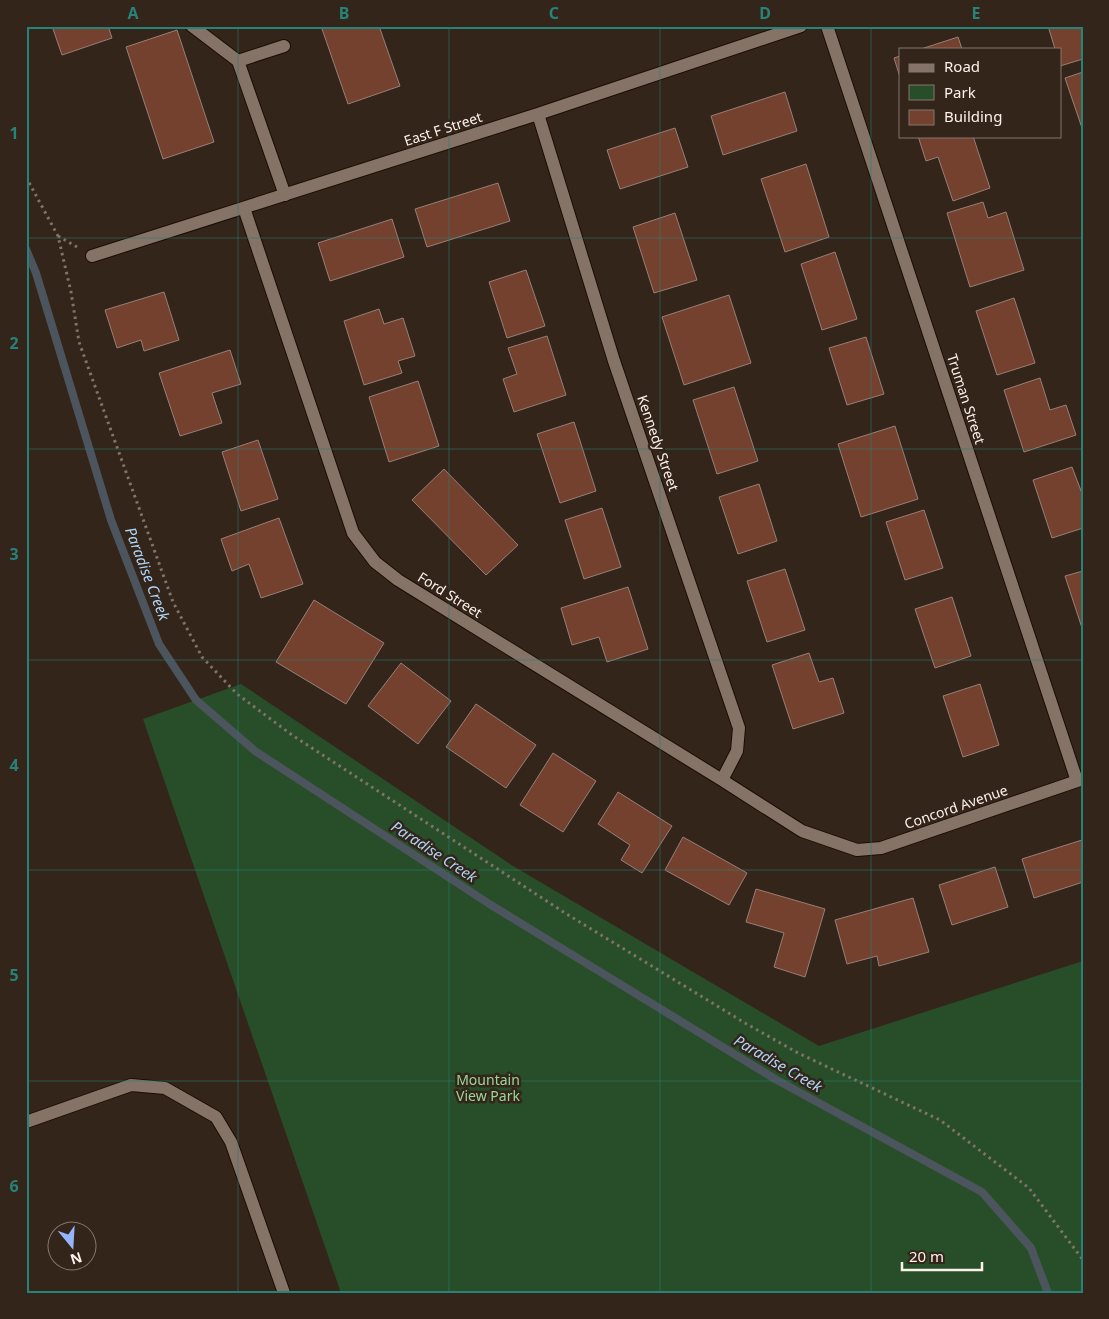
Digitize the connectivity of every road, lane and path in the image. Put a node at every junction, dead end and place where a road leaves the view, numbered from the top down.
1 (192, 26) edge
2 (801, 26) edge
3 (827, 26) edge
4 (284, 46) dead end
5 (238, 61) junction
6 (538, 114) junction
7 (26, 177) edge
8 (285, 195) junction
9 (244, 208) junction
10 (92, 256) dead end
11 (722, 780) junction
12 (1080, 780) edge
13 (837, 845) joint
14 (26, 1122) edge
15 (1083, 1260) edge
16 (284, 1293) edge

1 - 5 street
2 - 6 street, East F Street
3 - 12 street, Truman Street
4 - 5 street
5 - 8 street
6 - 8 street, East F Street
6 - 11 street, Kennedy Street
7 - 15 path
8 - 9 street, East F Street
9 - 10 street, East F Street
9 - 11 street, Ford Street
11 - 13 street, Ford Street
12 - 13 street, Concord Avenue
14 - 16 street

